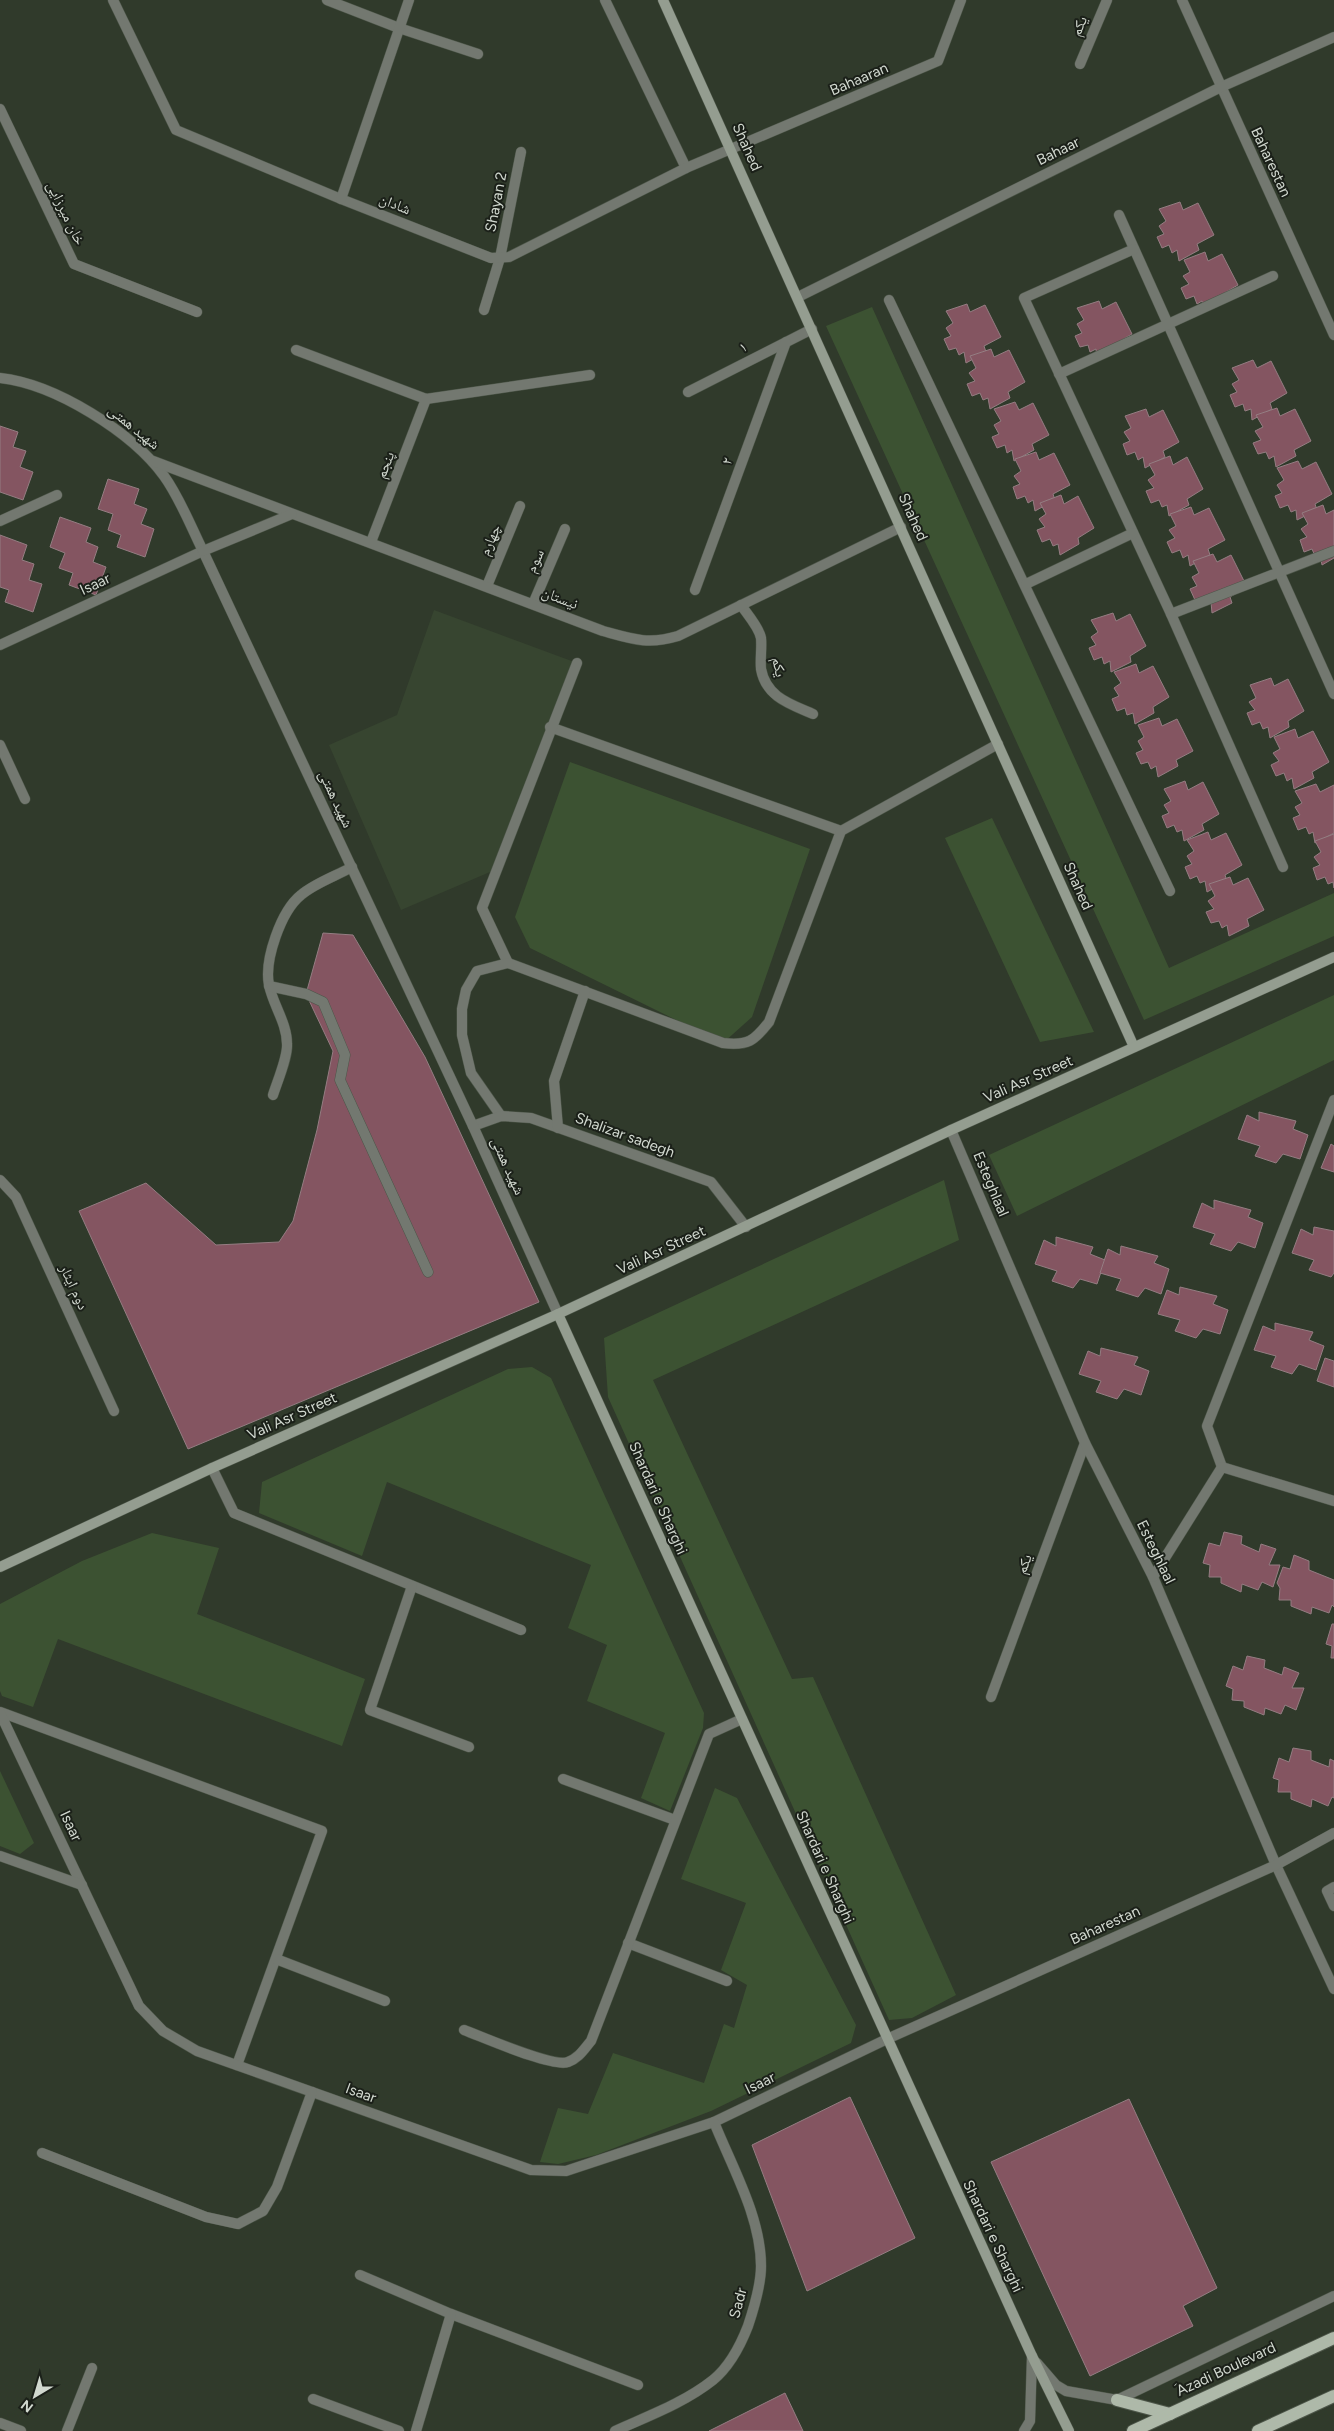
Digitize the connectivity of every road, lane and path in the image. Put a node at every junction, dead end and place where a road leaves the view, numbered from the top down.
1 (114, 0) edge
2 (327, 0) edge
3 (409, 0) edge
4 (605, 0) edge
5 (663, 0) edge
6 (961, 0) edge
7 (1107, 0) edge
8 (1182, 0) edge
9 (399, 28) junction
10 (1334, 37) edge
11 (478, 54) dead end
12 (1080, 64) dead end
13 (1221, 87) junction
14 (0, 109) edge
15 (731, 150) junction
16 (521, 152) dead end
17 (686, 168) junction
18 (341, 199) junction
19 (1119, 215) dead end
20 (1134, 249) junction
21 (500, 258) junction
22 (1274, 276) dead end
23 (798, 297) junction
24 (889, 300) dead end
25 (484, 310) dead end
26 (197, 312) dead end
27 (1168, 325) junction
28 (812, 329) junction
29 (1334, 335) edge
30 (786, 342) junction
31 (296, 350) dead end
32 (1059, 374) junction
33 (590, 375) dead end
34 (0, 378) edge
35 (688, 392) dead end
36 (426, 399) junction
37 (152, 460) junction
38 (57, 495) dead end
39 (520, 506) dead end
40 (292, 514) junction
41 (0, 521) edge
42 (901, 527) junction
43 (565, 530) dead end
44 (1133, 533) junction
45 (371, 542) junction
46 (203, 551) junction
47 (1334, 551) edge
48 (1278, 572) junction
49 (1026, 584) junction
50 (487, 586) junction
51 (695, 590) dead end
52 (533, 604) junction
53 (741, 605) junction
54 (1171, 614) junction
55 (0, 645) edge
56 (576, 663) dead end
57 (1334, 694) edge
58 (813, 714) dead end
59 (550, 727) junction
60 (998, 744) junction
61 (0, 745) edge
62 (25, 799) dead end
63 (841, 831) junction
64 (352, 867) junction
65 (1284, 867) dead end
66 (1170, 891) dead end
67 (1334, 957) edge
68 (508, 963) junction
69 (269, 986) junction
70 (586, 991) junction
71 (1134, 1047) junction
72 (273, 1095) dead end
73 (1334, 1100) edge
74 (501, 1116) junction
75 (473, 1126) junction
76 (558, 1128) junction
77 (951, 1130) junction
78 (0, 1180) edge
79 (746, 1227) junction
80 (428, 1272) dead end
81 (558, 1314) junction
82 (114, 1411) dead end
83 (1085, 1443) junction
84 (1222, 1467) junction
85 (212, 1468) junction
86 (1334, 1501) edge
87 (0, 1568) edge
88 (1153, 1577) junction
89 (412, 1586) junction
90 (521, 1630) dead end
91 (991, 1697) dead end
92 (0, 1712) edge
93 (742, 1719) junction
94 (469, 1747) dead end
95 (563, 1778) dead end
96 (676, 1820) junction
97 (1334, 1833) edge
98 (0, 1856) edge
99 (1276, 1865) junction
100 (82, 1885) junction
101 (1334, 1887) edge
102 (1334, 1906) edge
103 (628, 1943) junction
104 (276, 1959) junction
105 (727, 1981) dead end
106 (1334, 1988) edge
107 (385, 2001) dead end
108 (464, 2030) dead end
109 (887, 2039) junction
110 (237, 2065) junction
111 (312, 2092) junction
112 (714, 2122) junction
113 (42, 2154) dead end
114 (360, 2275) dead end
115 (1334, 2296) edge
116 (451, 2314) junction
117 (1334, 2338) edge
118 (1032, 2356) junction
119 (92, 2368) dead end
120 (638, 2385) dead end
121 (1334, 2396) edge
122 (313, 2400) dead end
123 (1117, 2400) junction
124 (1170, 2414) junction
125 (0, 2423) edge
126 (21, 2431) edge
127 (67, 2431) edge
128 (400, 2431) edge
129 (416, 2431) edge
130 (615, 2431) edge
131 (1024, 2431) edge
132 (1069, 2431) edge
133 (1133, 2431) edge
134 (1258, 2431) edge

1 - 18 street, شادان
2 - 9 street
3 - 9 street
4 - 17 street
5 - 15 main road, Shahed
6 - 15 street, Bahaaran
7 - 12 street, یکم
8 - 13 street, Baharestan
9 - 11 street
9 - 18 street
10 - 13 street, Bahaar
13 - 23 street, Bahaar
13 - 29 street, Baharestan
14 - 26 street, خان میرزایی
15 - 17 street
15 - 23 main road, Shahed
16 - 21 street, Shayan 2
17 - 21 street
18 - 21 street, شادان
19 - 20 street
20 - 27 street
20 - 32 street
21 - 25 street, Shayan 2
22 - 27 street
23 - 28 main road, Shahed
24 - 49 street
27 - 32 street
27 - 48 street
28 - 30 street, ۱
28 - 42 main road, Shahed
30 - 35 street, ۱
30 - 51 street, ۲
31 - 36 street
32 - 44 street
33 - 36 street
34 - 37 street, شهید همتی
36 - 45 street, پنجم
37 - 40 street, نيستان
37 - 46 street, شهید همتی
38 - 41 street
39 - 50 street, چهارم
40 - 45 street, نيستان
40 - 46 street
42 - 53 street, نيستان
42 - 60 main road, Shahed
43 - 52 street, سوم
44 - 49 street
44 - 54 street
45 - 50 street, نيستان
46 - 55 street, Isaar
46 - 64 street, شهید همتی
47 - 48 street
48 - 54 street
48 - 57 street
49 - 66 street
50 - 52 street, نيستان
52 - 53 street, نيستان
53 - 58 street, یکم
54 - 65 street
56 - 59 street
59 - 63 street
59 - 68 street
60 - 63 street
60 - 71 main road, Shahed
61 - 62 street
63 - 70 street
64 - 69 street
64 - 75 street, شهید همتی
67 - 71 main road, Vali Asr Street
68 - 70 street
68 - 74 street
69 - 72 street
69 - 80 street
70 - 76 street
71 - 77 main road, Vali Asr Street
73 - 84 street
74 - 75 street, Shalizar sadegh
74 - 76 street, Shalizar sadegh
75 - 81 street, شهید همتی
76 - 79 street, Shalizar sadegh
77 - 79 main road, Vali Asr Street
77 - 83 street, Esteghlaal
78 - 82 street, دوم ایثار
79 - 81 main road, Vali Asr Street
81 - 85 main road, Vali Asr Street
81 - 93 main road, Shardari e Sharghi
83 - 88 street, Esteghlaal
83 - 91 street, یکم
84 - 86 street
84 - 88 street
85 - 87 main road, Vali Asr Street
85 - 89 street
88 - 99 street, Esteghlaal
89 - 90 street
89 - 94 street
92 - 100 street, Isaar
92 - 104 street
93 - 96 street
93 - 109 main road, Shardari e Sharghi
95 - 96 street
96 - 103 street
97 - 99 street, Baharestan
98 - 100 street
99 - 106 street, Esteghlaal
99 - 109 street, Baharestan
100 - 110 street, Isaar
101 - 102 street
103 - 105 street
103 - 108 street
104 - 107 street
104 - 110 street
109 - 112 street, Isaar
109 - 118 main road, Shardari e Sharghi
110 - 111 street, Isaar
111 - 112 street, Isaar
111 - 113 street
112 - 130 street, Sadr
114 - 116 street
115 - 123 street
116 - 120 street
116 - 129 street
117 - 124 main road, َAzadi Boulevard
118 - 123 street
118 - 131 street
118 - 132 main road, Shardari e Sharghi
119 - 127 street
121 - 134 main road
122 - 128 street
123 - 124 main road
124 - 133 main road, َAzadi Boulevard
125 - 126 street

